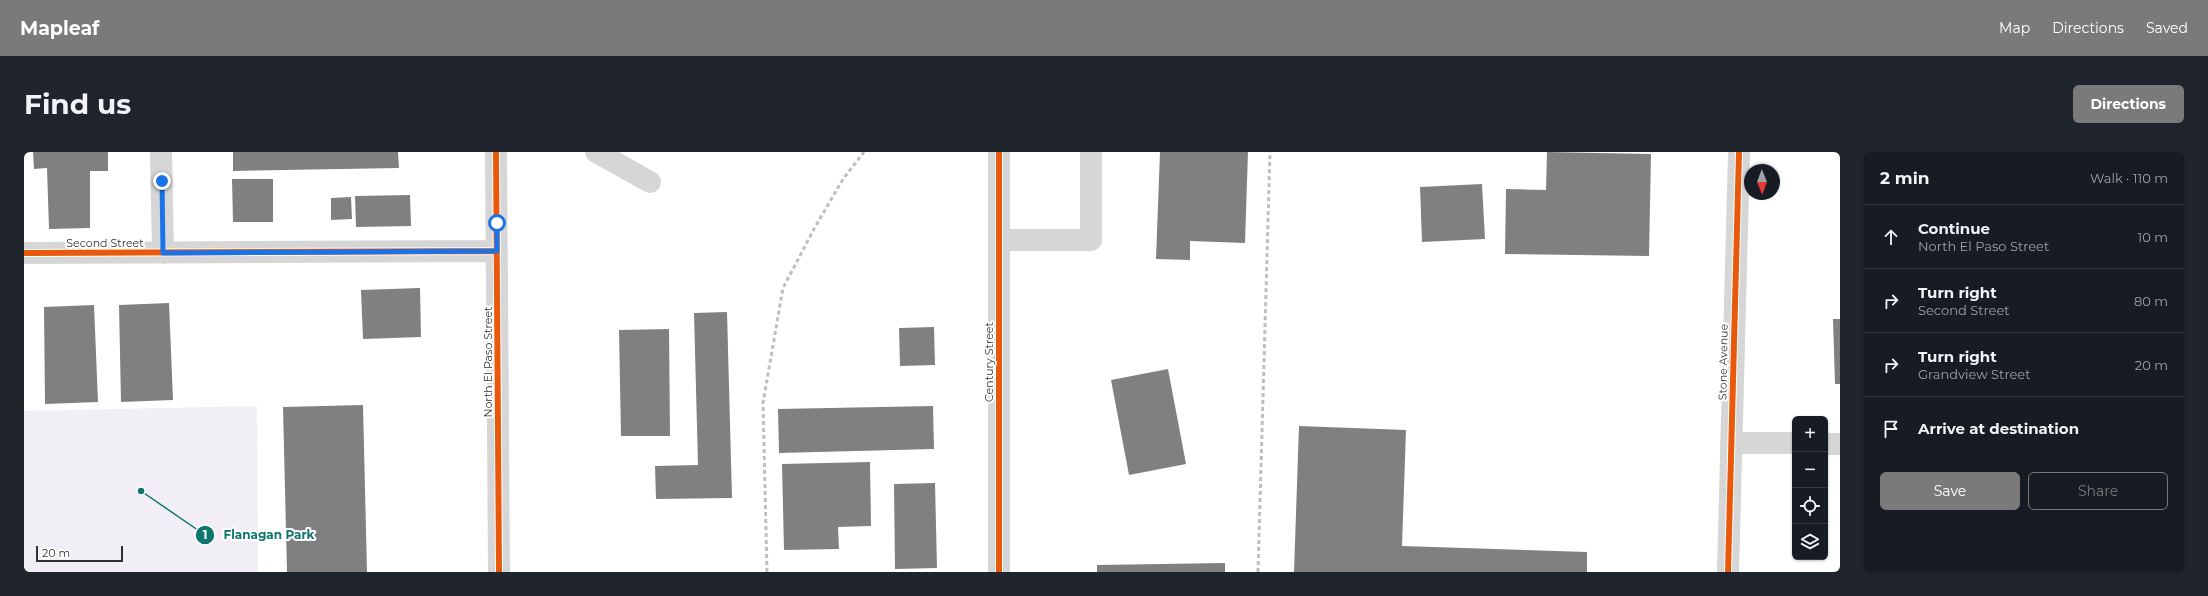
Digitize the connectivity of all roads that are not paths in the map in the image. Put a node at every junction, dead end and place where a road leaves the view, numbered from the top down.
1 (161, 152) edge
2 (496, 152) edge
3 (596, 152) edge
4 (999, 152) edge
5 (1091, 152) edge
6 (1739, 152) edge
7 (650, 182) dead end
8 (999, 240) junction
9 (497, 251) junction
10 (24, 253) edge
11 (163, 253) junction
12 (1731, 443) junction
13 (1792, 443) edge
14 (1828, 444) edge
15 (1840, 444) edge
16 (499, 572) edge
17 (999, 572) edge
18 (1728, 572) edge

1 - 11 street
2 - 9 street, North El Paso Street
3 - 7 street
4 - 8 street, Century Street
5 - 8 street
6 - 12 street, Stone Avenue
8 - 17 street, Century Street
9 - 11 street, Second Street
9 - 16 street, North El Paso Street
10 - 11 street, Second Street
12 - 13 street
12 - 18 street, Stone Avenue
14 - 15 street

